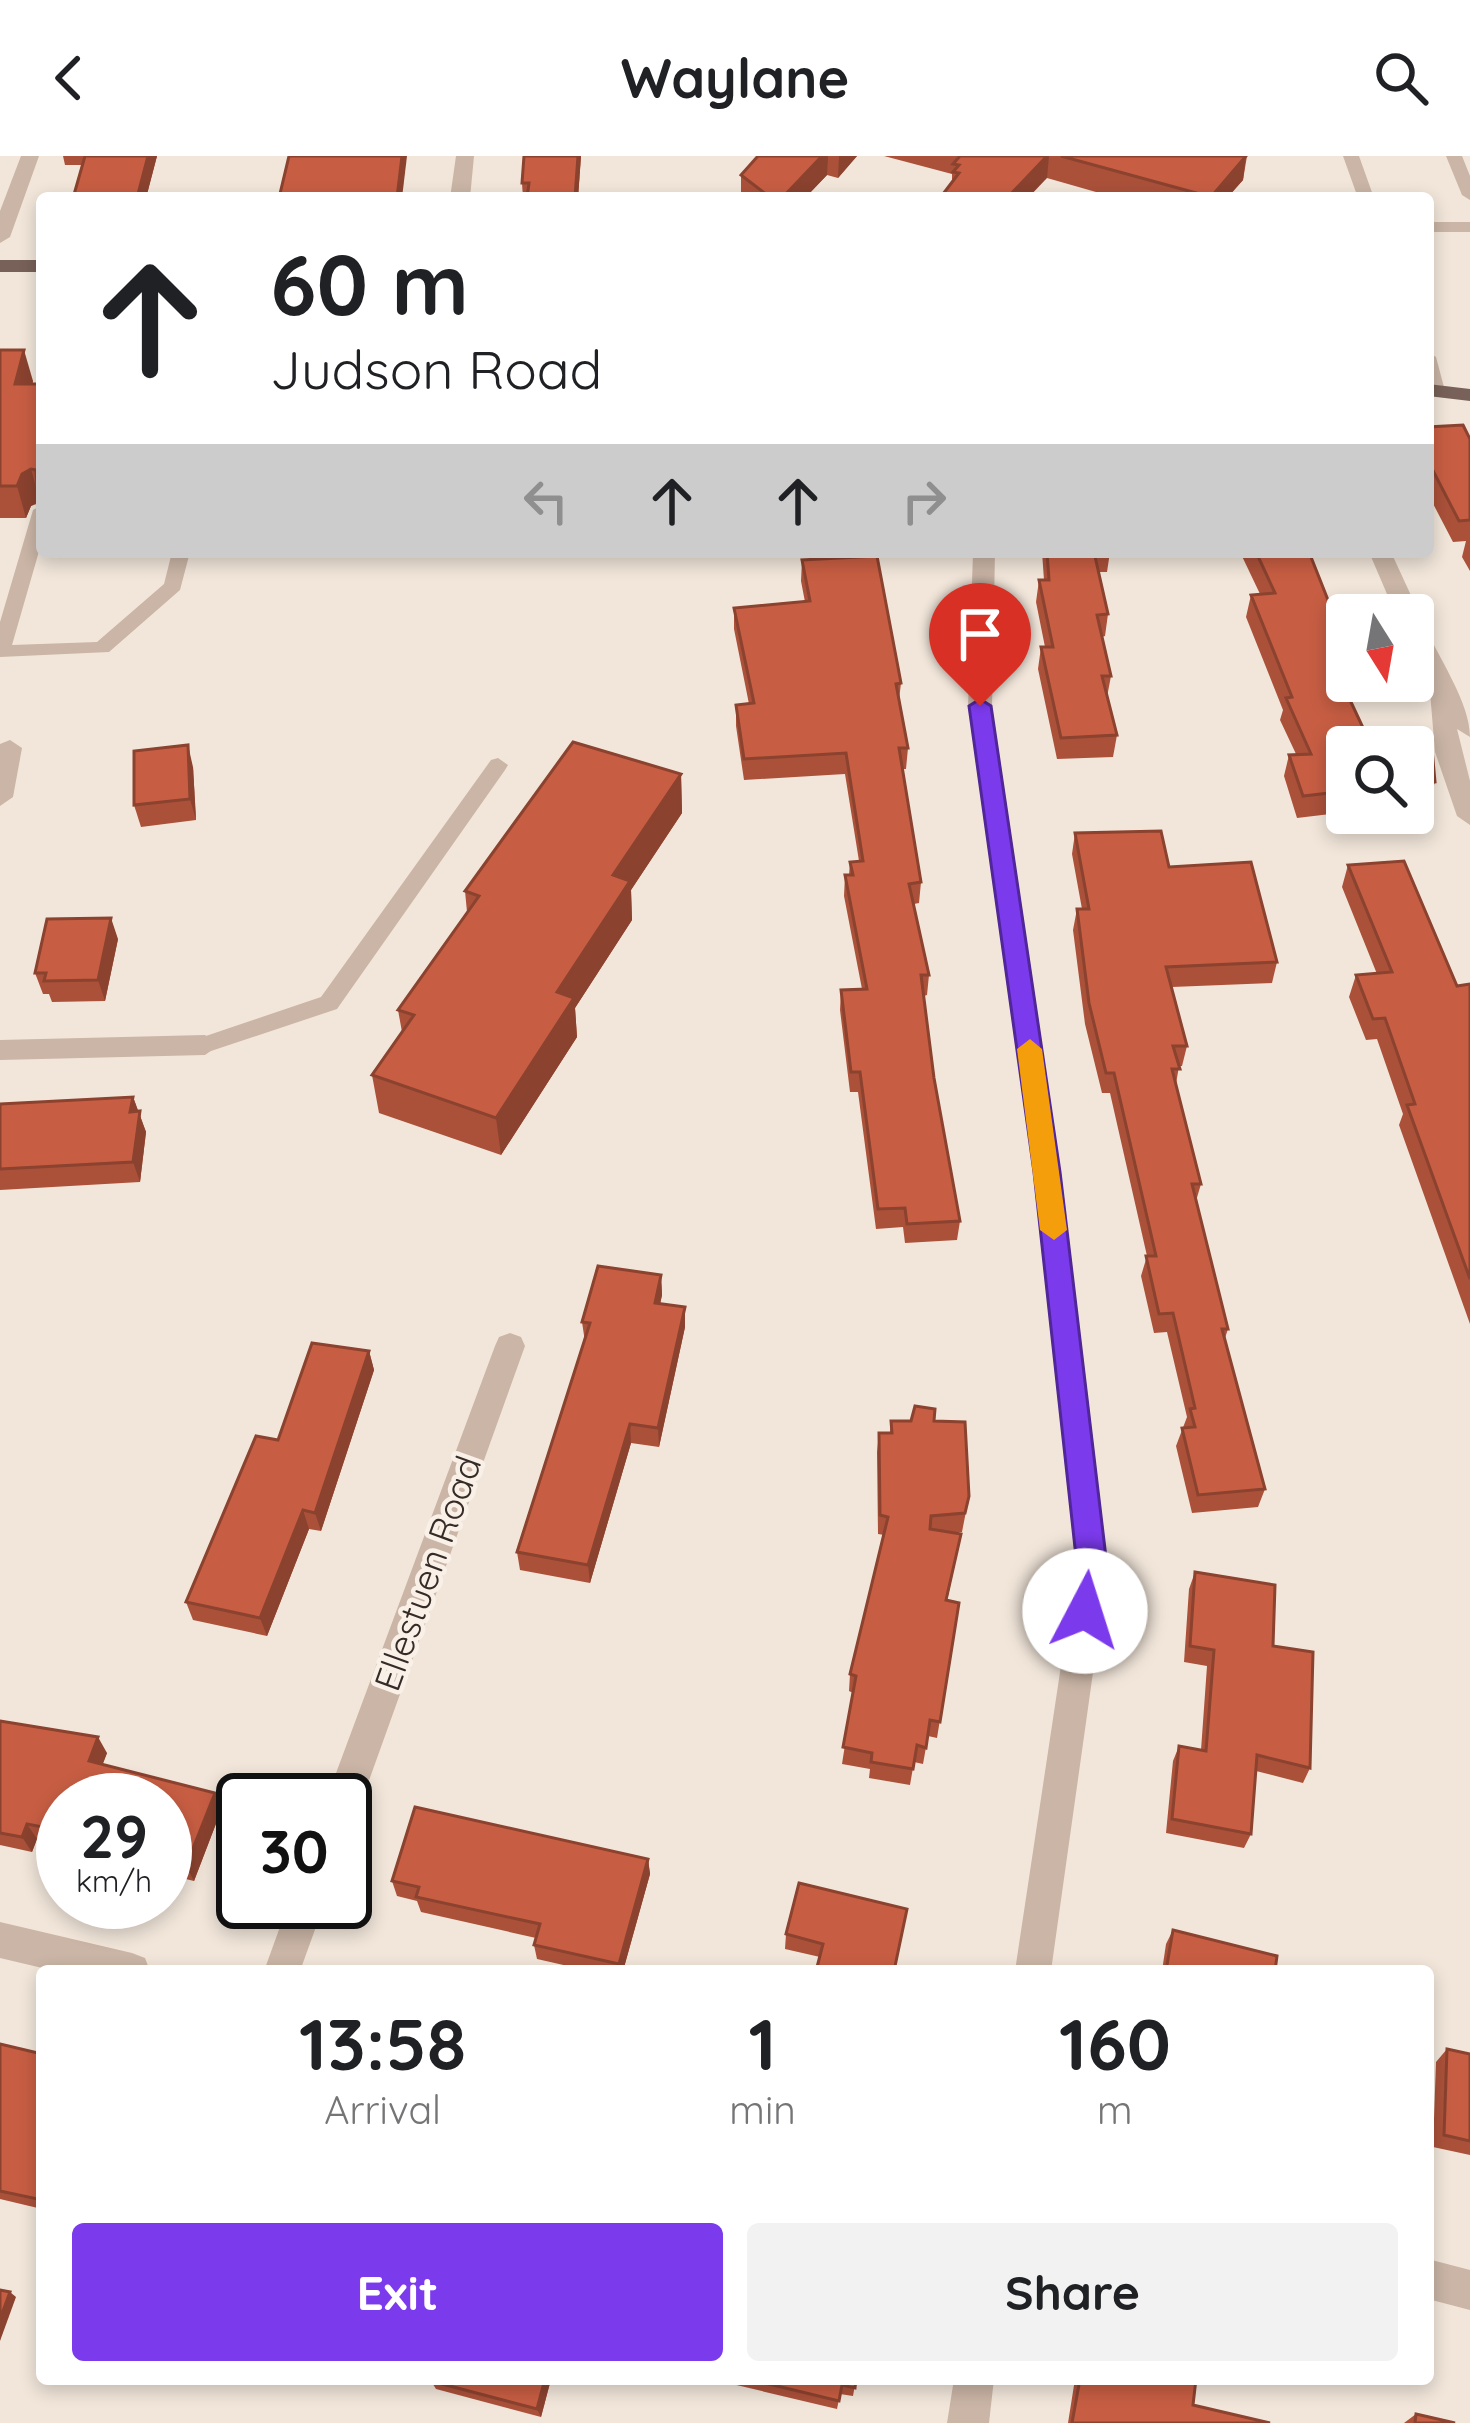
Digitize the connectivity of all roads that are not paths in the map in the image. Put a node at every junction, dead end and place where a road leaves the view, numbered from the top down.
1 (30, 156) edge
2 (464, 156) edge
3 (1351, 156) edge
4 (1454, 156) edge
5 (461, 192) edge
6 (1364, 192) edge
7 (1470, 195) edge
8 (1434, 227) edge
9 (1470, 227) edge
10 (0, 237) edge
11 (0, 266) edge
12 (36, 266) edge
13 (1434, 391) edge
14 (1470, 395) edge
15 (36, 530) edge
16 (180, 558) edge
17 (984, 558) edge
18 (1383, 558) edge
19 (1399, 594) edge
20 (0, 651) edge
21 (1434, 674) edge
22 (1442, 692) junction
23 (1470, 729) edge
24 (10, 748) dead end
25 (499, 765) dead end
26 (0, 797) edge
27 (1470, 816) edge
28 (205, 1045) joint
29 (0, 1050) edge
30 (510, 1346) dead end
31 (354, 1773) edge
32 (297, 1929) edge
33 (0, 1940) edge
34 (106, 1965) edge
35 (284, 1965) edge
36 (1034, 1965) edge
37 (973, 2385) edge
38 (968, 2423) edge

1 - 10 street
2 - 5 street
3 - 6 lane
4 - 7 lane
8 - 9 lane
11 - 12 main road
13 - 14 main road
15 - 20 lane
16 - 20 lane
17 - 36 street
18 - 19 street
21 - 22 street
22 - 23 street
22 - 27 street
24 - 26 street
25 - 28 lane
28 - 29 street
30 - 31 street, Ellestuen Road
32 - 35 street
33 - 34 street
37 - 38 street

